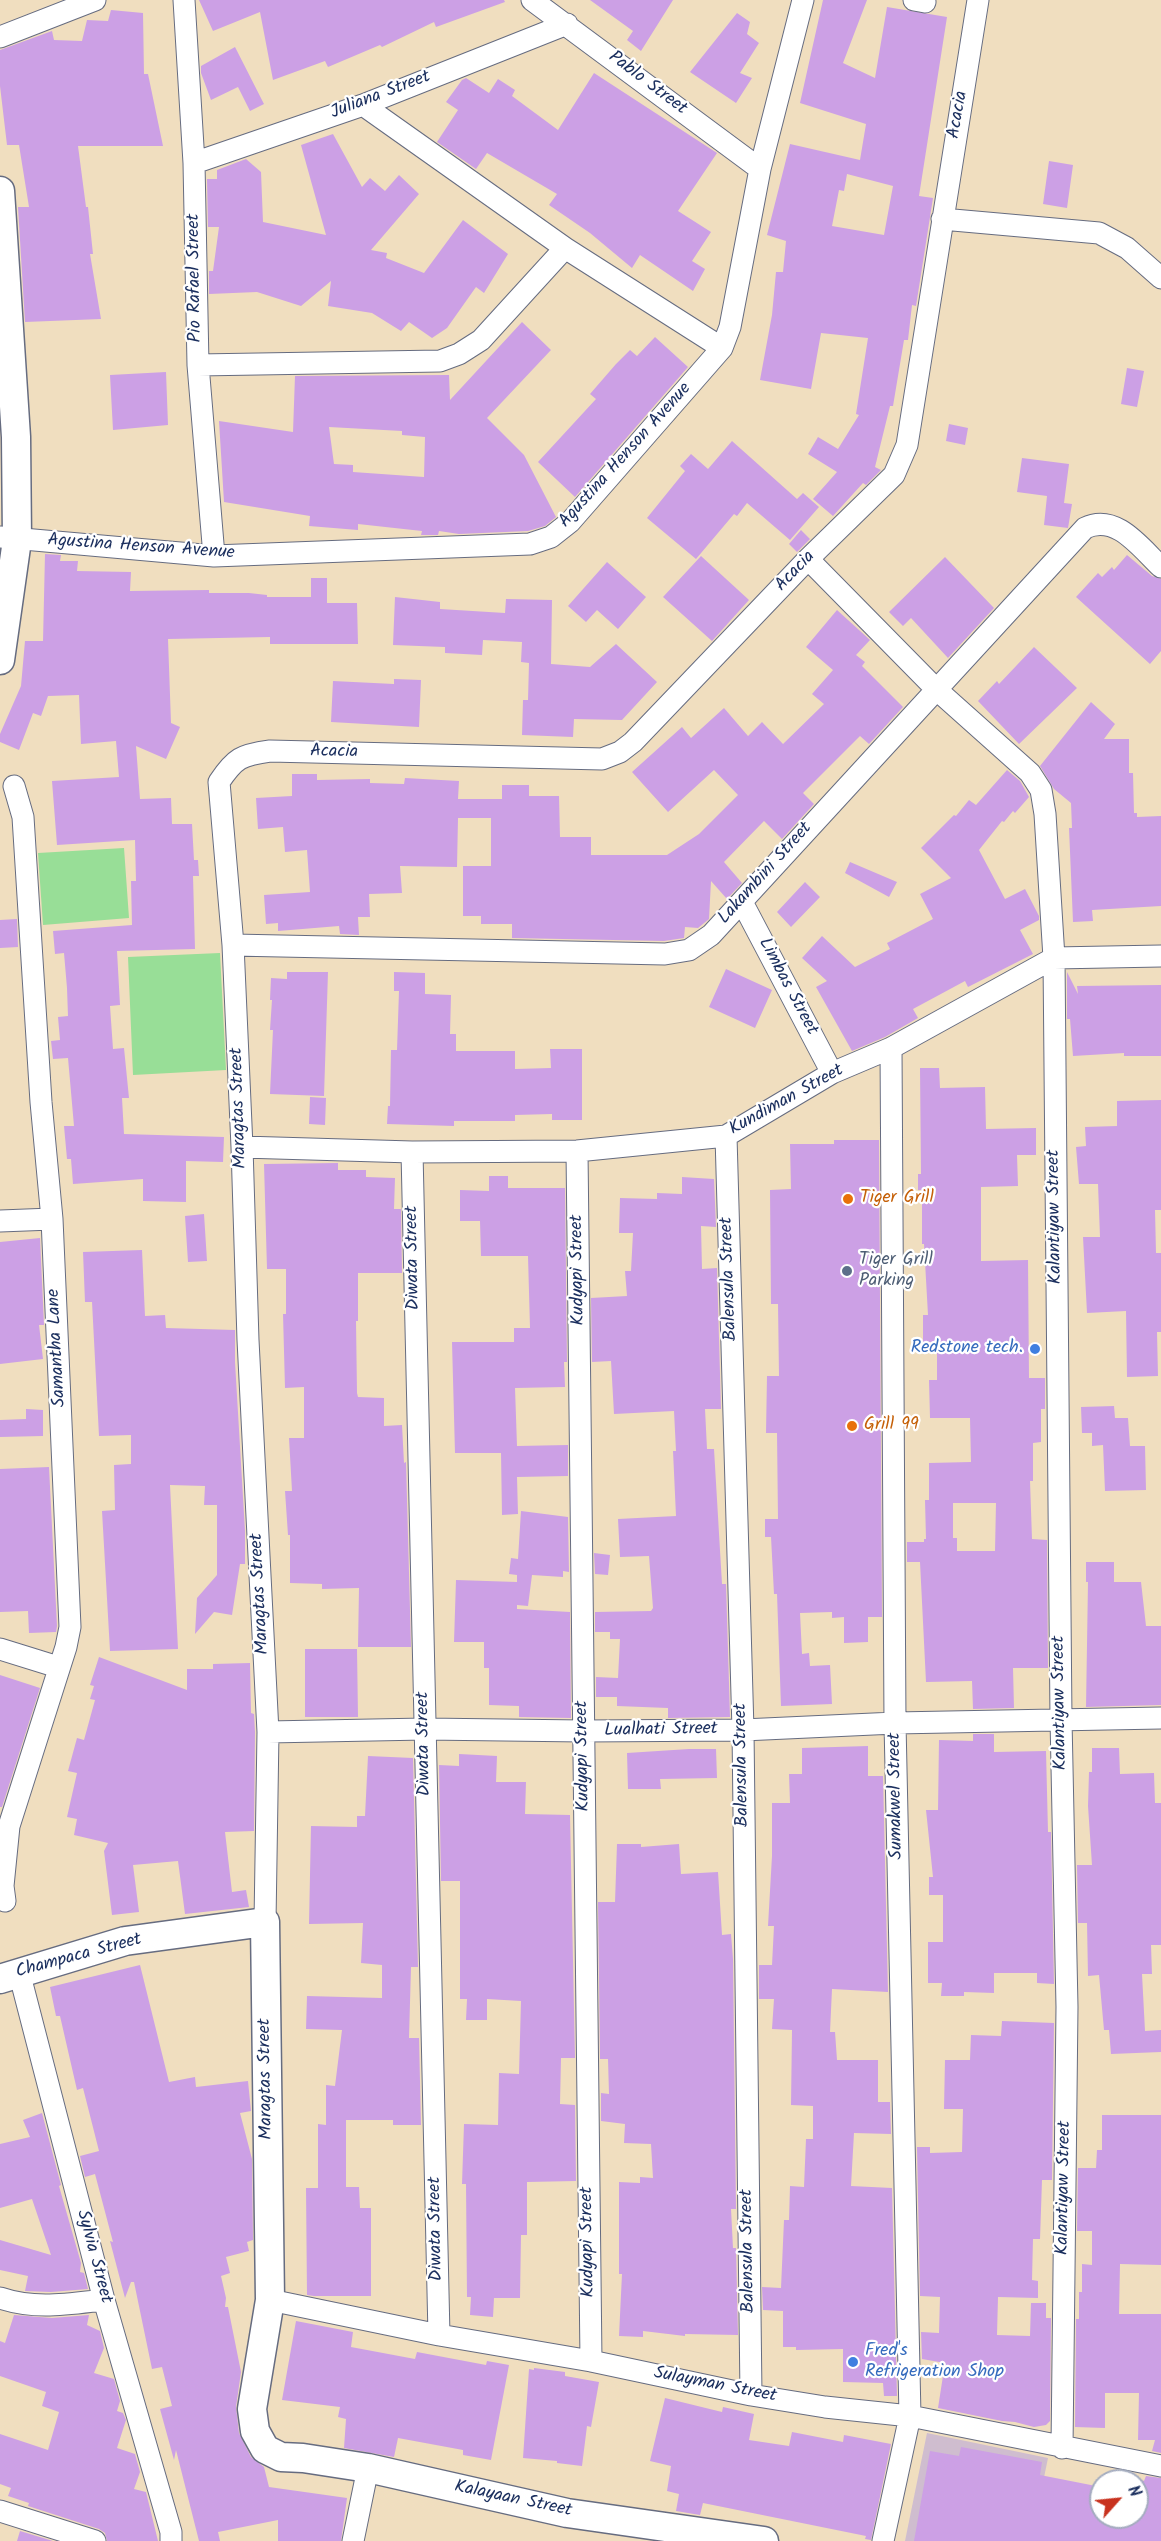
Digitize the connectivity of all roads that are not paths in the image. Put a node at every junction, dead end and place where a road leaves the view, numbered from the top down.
1 (95, 0) edge
2 (184, 0) edge
3 (532, 0) edge
4 (803, 0) edge
5 (978, 0) edge
6 (567, 24) junction
7 (0, 38) edge
8 (363, 105) junction
9 (194, 164) junction
10 (760, 169) junction
11 (0, 191) edge
12 (942, 219) junction
13 (565, 248) junction
14 (1161, 278) edge
15 (722, 348) junction
16 (198, 365) junction
17 (8, 538) edge
18 (214, 556) junction
19 (808, 559) junction
20 (1161, 567) edge
21 (0, 660) edge
22 (937, 690) junction
23 (254, 753) joint
24 (14, 786) dead end
25 (742, 902) junction
26 (233, 945) junction
27 (1161, 956) edge
28 (1054, 958) junction
29 (891, 1048) junction
30 (832, 1073) junction
31 (726, 1136) junction
32 (242, 1147) junction
33 (577, 1151) junction
34 (412, 1152) junction
35 (52, 1219) junction
36 (0, 1221) edge
37 (0, 1649) edge
38 (58, 1667) junction
39 (1161, 1718) edge
40 (1061, 1719) junction
41 (895, 1723) junction
42 (425, 1729) junction
43 (743, 1730) junction
44 (583, 1731) junction
45 (268, 1732) junction
46 (5, 1901) dead end
47 (265, 1922) junction
48 (9, 1976) edge
49 (0, 2298) edge
50 (104, 2300) junction
51 (270, 2300) junction
52 (439, 2335) junction
53 (591, 2361) junction
54 (751, 2395) junction
55 (910, 2416) junction
56 (1062, 2448) junction
57 (265, 2449) joint
58 (1161, 2466) edge
59 (368, 2468) junction
60 (0, 2511) edge
61 (95, 2541) edge
62 (171, 2541) edge
63 (353, 2541) edge
64 (764, 2541) edge
65 (882, 2541) edge

1 - 7 street
2 - 9 street, Pio Rafael Street
3 - 6 street, Pablo Street
4 - 10 street, Agustina Henson Avenue
5 - 12 street, Acacia
6 - 8 street, Juliana Street
6 - 10 street, Pablo Street
8 - 9 street, Juliana Street
8 - 13 street
9 - 16 street, Pio Rafael Street
10 - 15 street, Agustina Henson Avenue
11 - 17 street
12 - 14 street
12 - 19 street, Acacia
13 - 15 street
13 - 16 street
15 - 18 street, Agustina Henson Avenue
16 - 18 street, Pio Rafael Street
17 - 18 street, Agustina Henson Avenue
17 - 21 street
19 - 22 street, Kalantiyaw Street
19 - 23 street, Acacia
20 - 22 street, Lakambini Street
22 - 25 street, Lakambini Street
22 - 28 street, Kalantiyaw Street
23 - 26 street, Maragtas Street
24 - 35 street, Samantha Lane
25 - 26 street, Lakambini Street
25 - 30 street, Limbas Street
26 - 32 street, Maragtas Street
27 - 28 street, Kundiman Street
28 - 29 street, Kundiman Street
28 - 40 street, Kalantiyaw Street
29 - 30 street, Kundiman Street
29 - 41 street, Sumakwel Street
30 - 31 street, Kundiman Street
31 - 33 street, Kundiman Street
31 - 43 street, Balensula Street
32 - 34 street, Kundiman Street
32 - 45 street, Maragtas Street
33 - 34 street, Kundiman Street
33 - 44 street, Kudyapi Street
34 - 42 street, Diwata Street
35 - 36 street
35 - 38 street, Samantha Lane
37 - 38 street
38 - 46 street, Samantha Lane
39 - 40 street, Lualhati Street
40 - 41 street, Lualhati Street
40 - 56 street, Kalantiyaw Street
41 - 43 street, Lualhati Street
41 - 55 street, Sumakwel Street
42 - 44 street, Lualhati Street
42 - 45 street, Lualhati Street
42 - 52 street, Diwata Street
43 - 44 street, Lualhati Street
43 - 54 street, Balensula Street
44 - 53 street, Kudyapi Street
45 - 47 street, Maragtas Street
47 - 48 street, Champaca Street
47 - 51 street, Maragtas Street
48 - 50 street, Sylvia Street
49 - 50 street
50 - 62 street, Sylvia Street
51 - 52 street, Sulayman Street
51 - 57 street, Maragtas Street
52 - 53 street, Sulayman Street
53 - 54 street, Sulayman Street
54 - 55 street, Sulayman Street
55 - 56 street, Sulayman Street
55 - 65 street, Sumakwel Street
56 - 58 street, Sulayman Street
57 - 59 street, Kalayaan Street
59 - 63 street
59 - 64 street, Kalayaan Street
60 - 61 street

